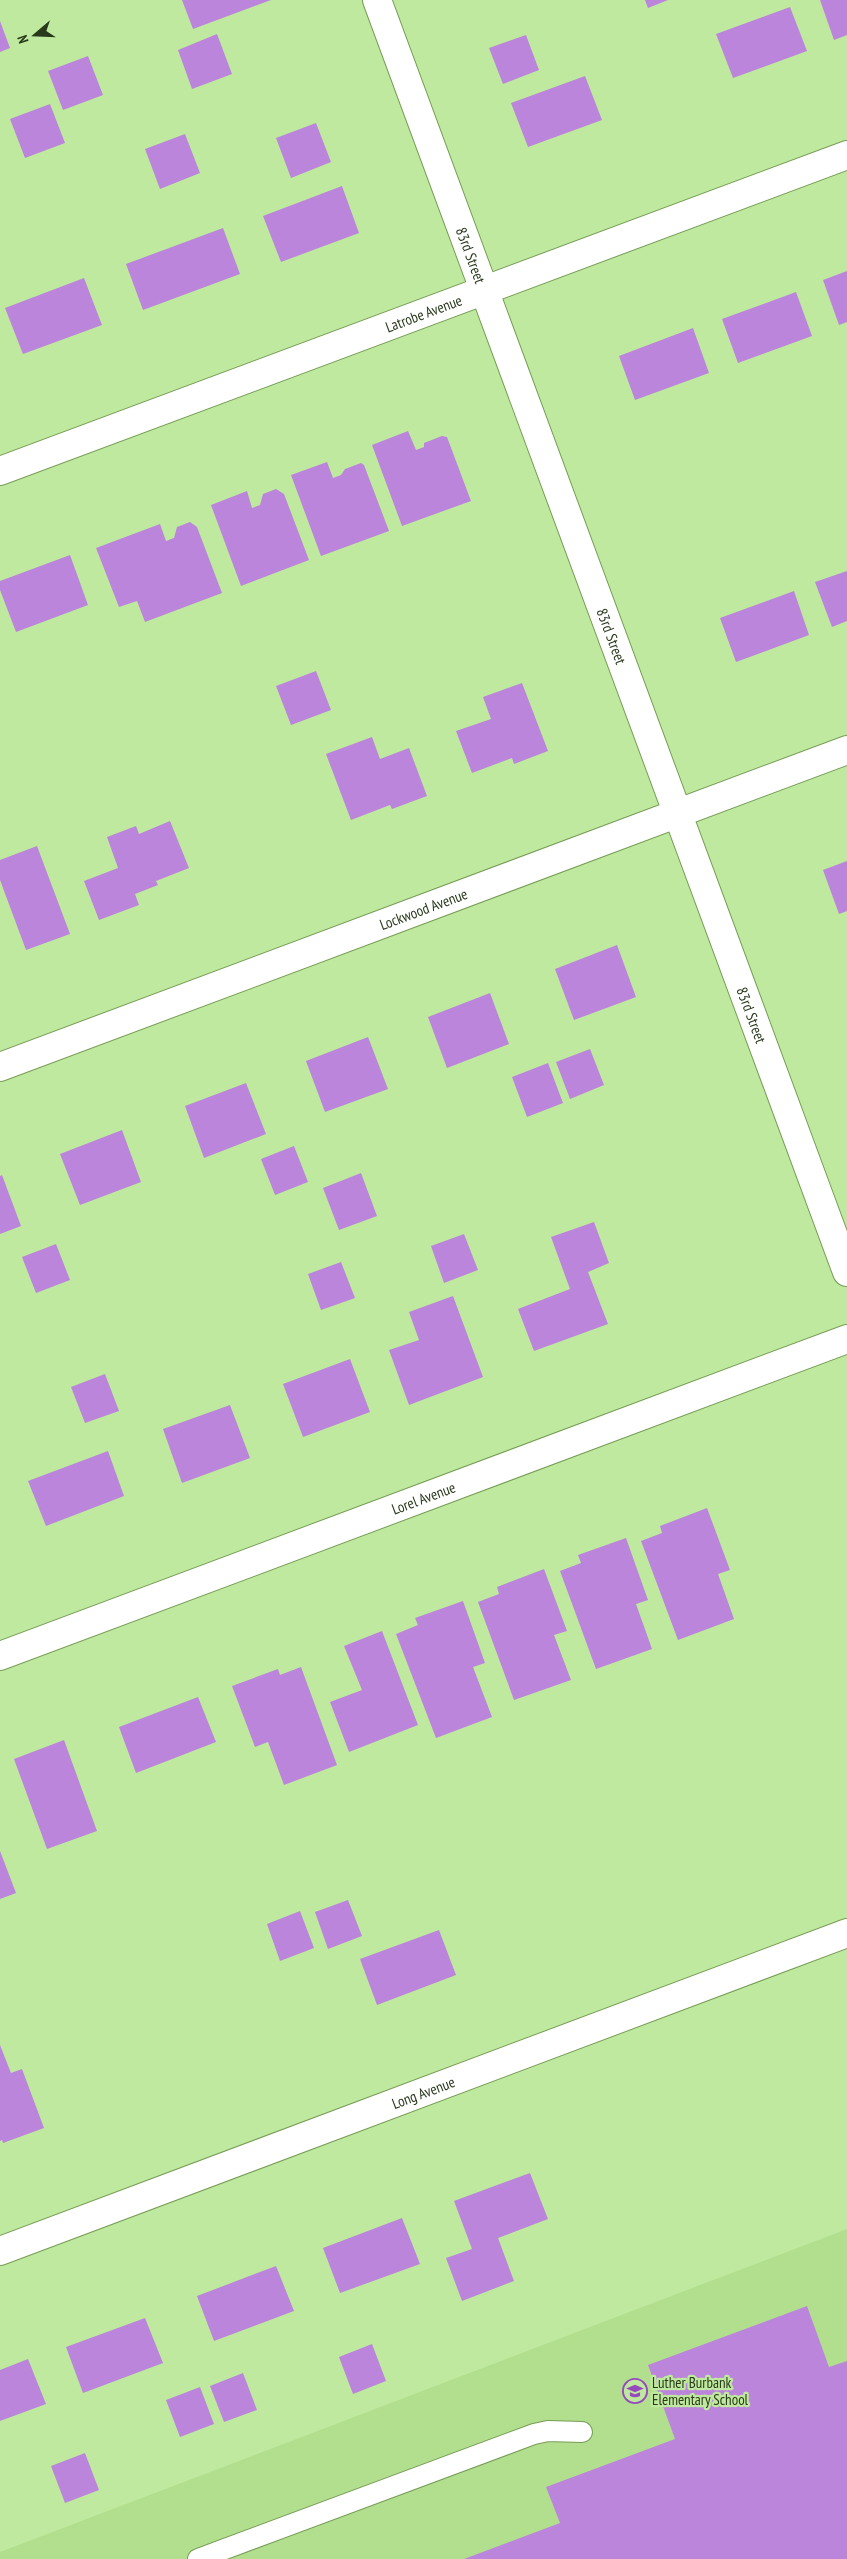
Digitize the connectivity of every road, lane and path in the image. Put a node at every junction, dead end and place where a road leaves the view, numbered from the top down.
1 (377, 0) edge
2 (847, 155) edge
3 (485, 291) junction
4 (0, 471) edge
5 (847, 750) edge
6 (678, 813) junction
7 (0, 1067) edge
8 (847, 1272) edge
9 (847, 1339) edge
10 (0, 1656) edge
11 (847, 1933) edge
12 (0, 2251) edge
13 (582, 2432) dead end
14 (198, 2559) edge

1 - 3 street, 83rd Street
2 - 3 street, Latrobe Avenue
3 - 4 street, Latrobe Avenue
3 - 6 street, 83rd Street
5 - 6 street, Lockwood Avenue
6 - 7 street, Lockwood Avenue
6 - 8 street, 83rd Street
9 - 10 street, Lorel Avenue
11 - 12 street, Long Avenue
13 - 14 lane

